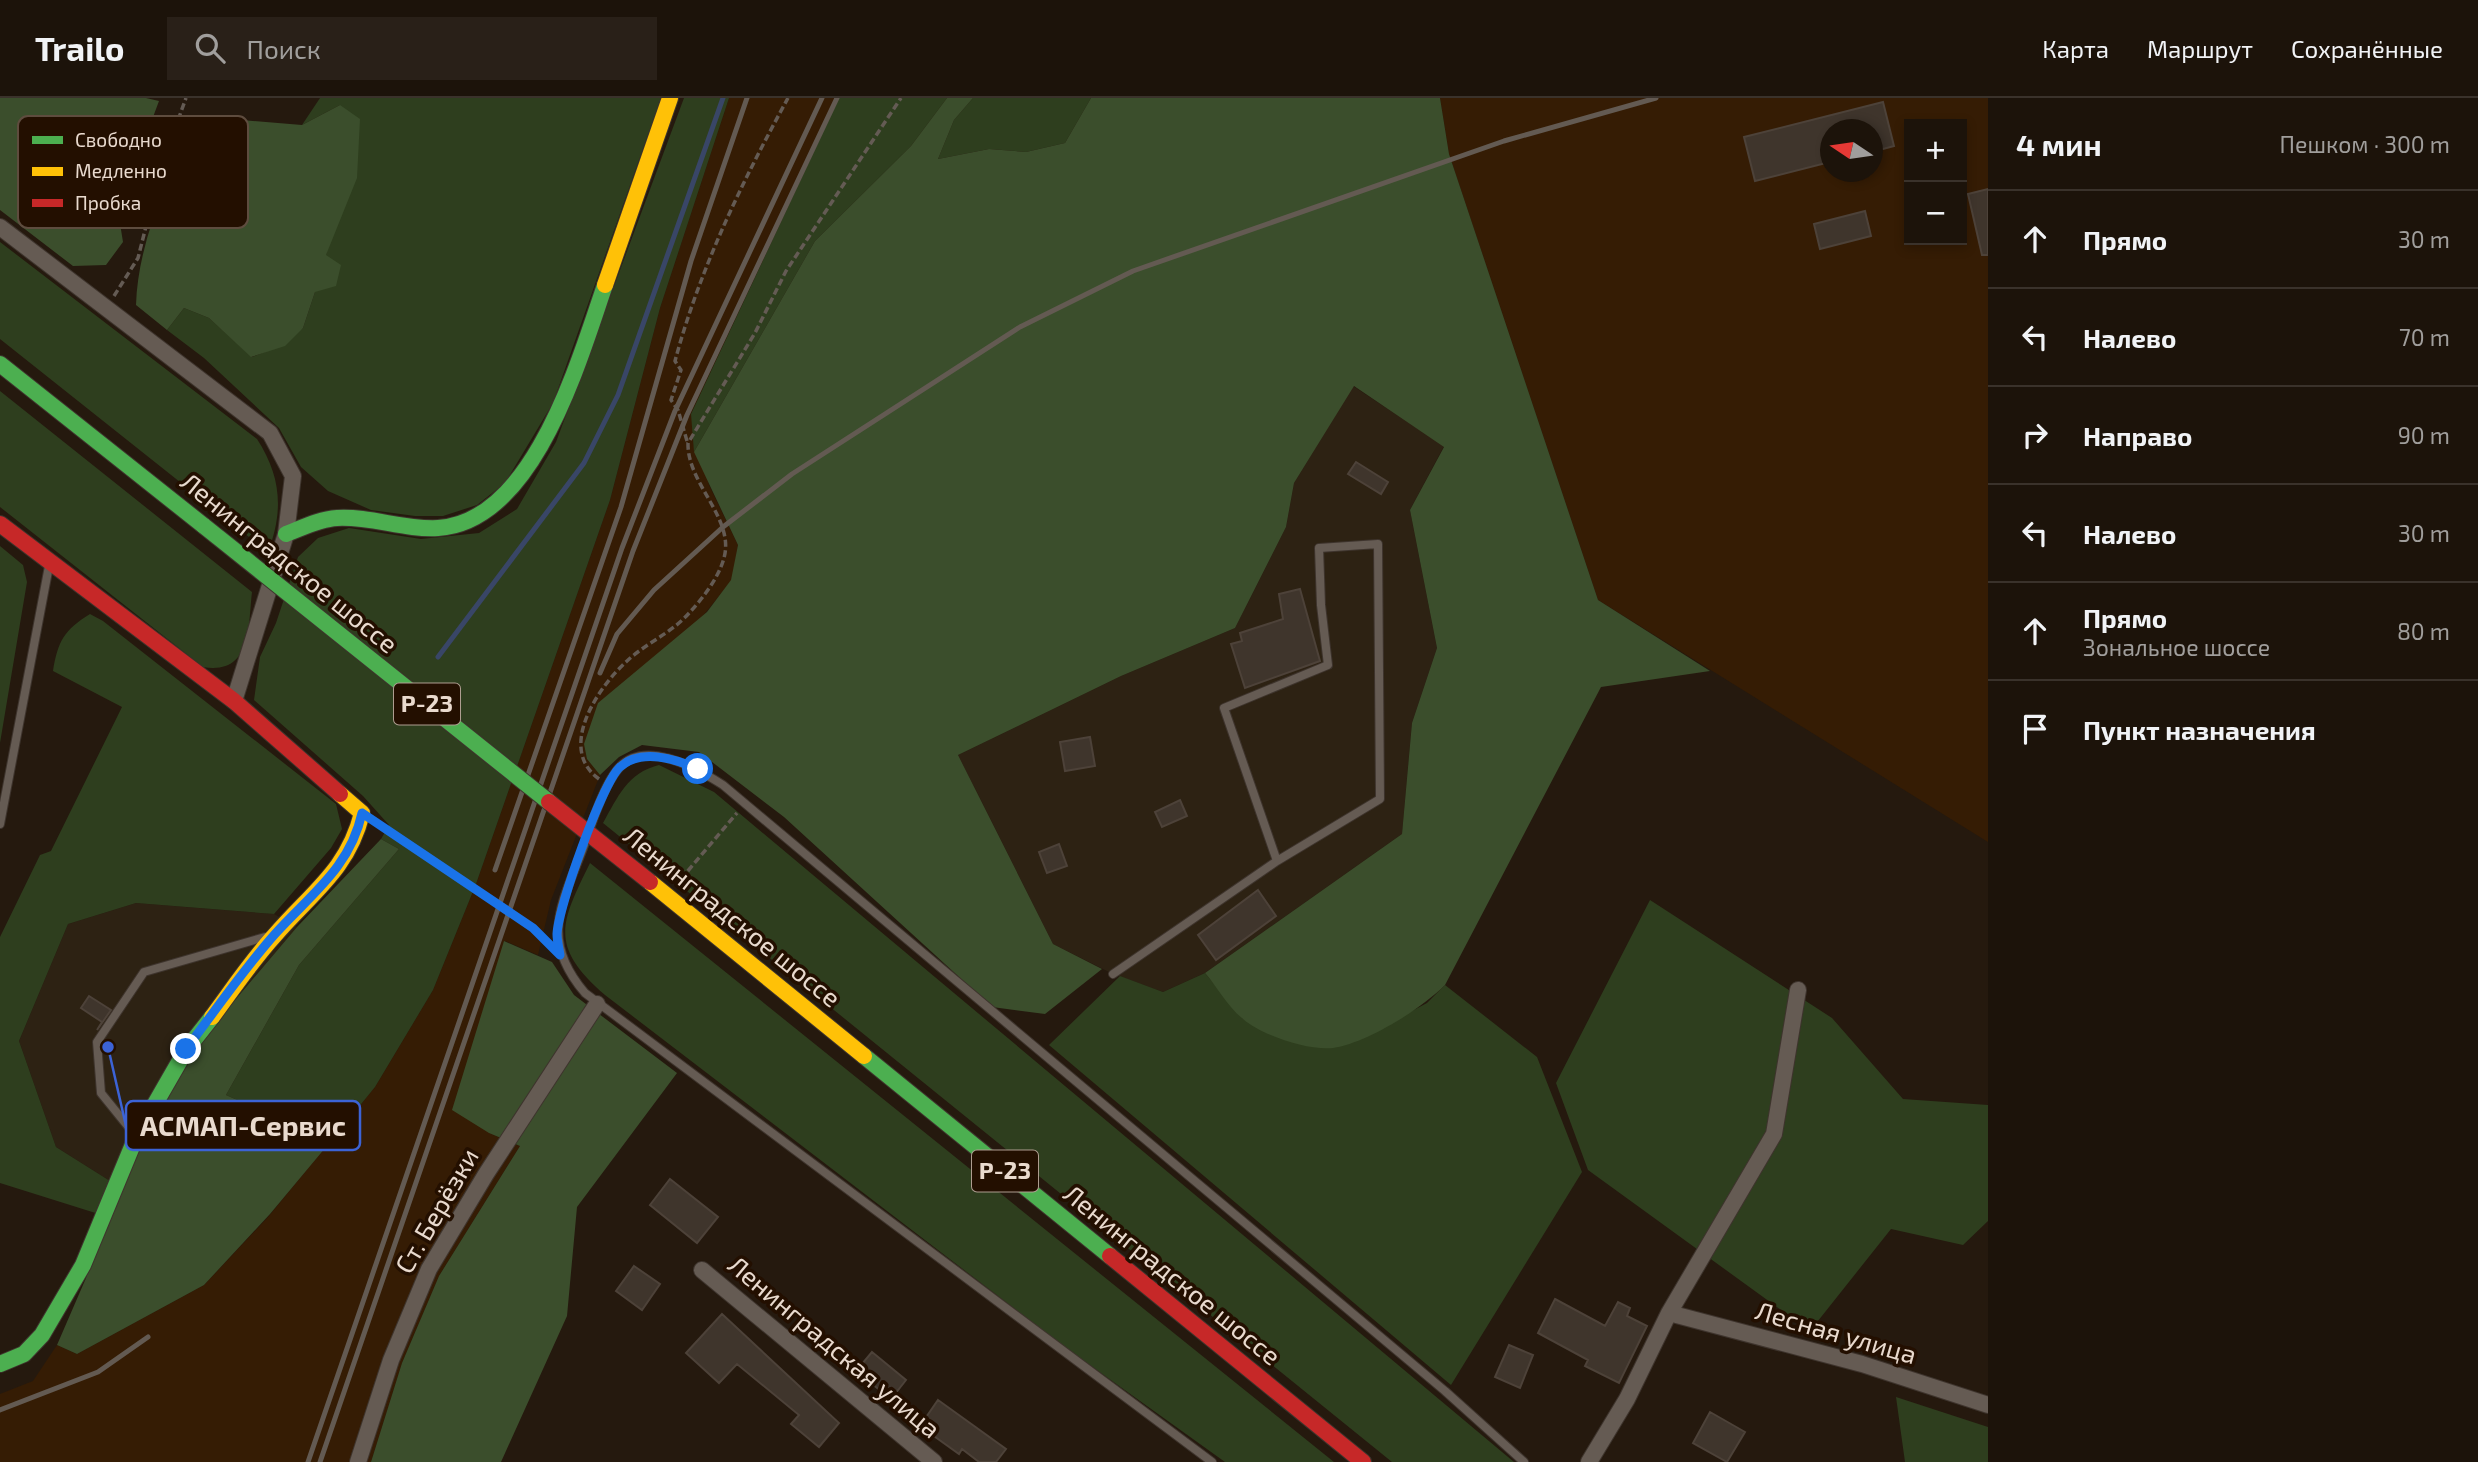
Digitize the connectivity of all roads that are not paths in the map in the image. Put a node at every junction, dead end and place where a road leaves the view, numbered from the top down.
1 (670, 98) edge
2 (0, 227) edge
3 (0, 364) edge
4 (0, 524) edge
5 (286, 534) junction
6 (50, 563) junction
7 (233, 701) junction
8 (0, 824) edge
9 (1277, 861) junction
10 (275, 934) junction
11 (1113, 974) dead end
12 (1798, 990) dead end
13 (597, 1004) junction
14 (136, 1137) junction
15 (702, 1270) dead end
16 (1670, 1313) junction
17 (0, 1364) edge
18 (1988, 1405) edge
19 (358, 1462) edge
20 (934, 1462) edge
21 (1212, 1462) edge
22 (1363, 1462) edge
23 (1524, 1462) edge
24 (1589, 1462) edge

1 - 5 main road
2 - 5 street
3 - 22 main road, Ленинградское шоссе / Р-23, bridge
4 - 6 main road
5 - 7 street
6 - 7 main road
6 - 8 lane
7 - 10 main road
9 - 9 lane
9 - 11 lane
10 - 14 main road
10 - 14 lane
12 - 16 street
13 - 19 street, Ст. Берёзки
13 - 21 lane
13 - 23 lane
14 - 17 main road
15 - 20 street, Ленинградская улица
16 - 18 street, Лесная улица
16 - 24 street

